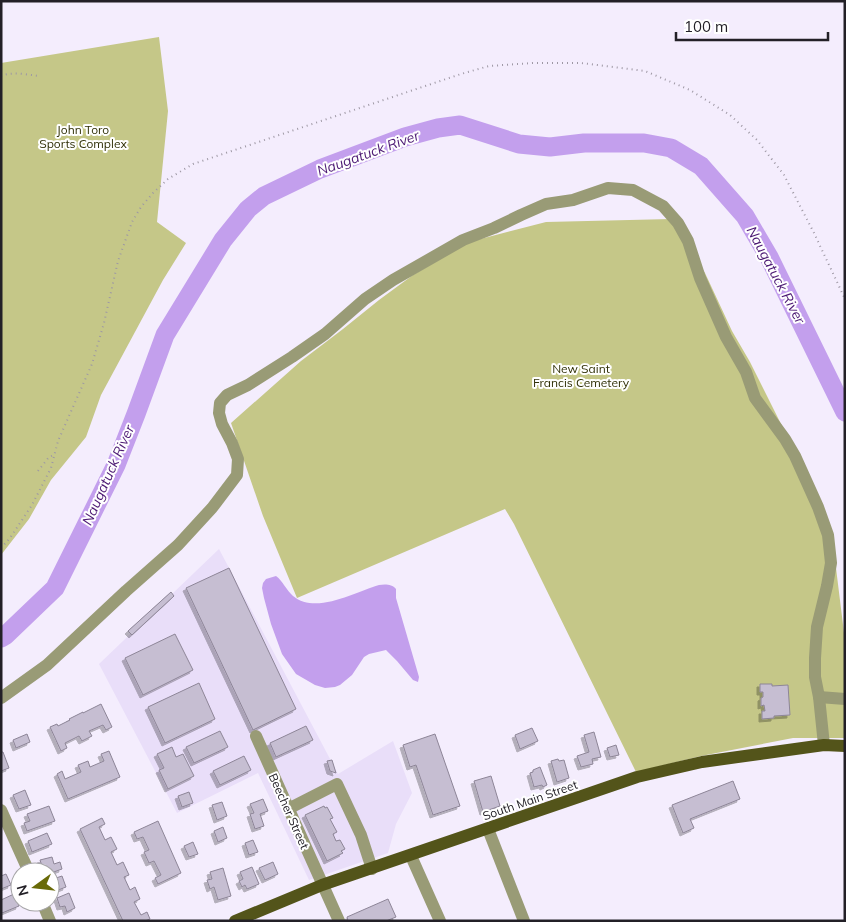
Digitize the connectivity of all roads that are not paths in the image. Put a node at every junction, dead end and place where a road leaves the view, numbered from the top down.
1 (819, 697) junction
2 (1, 698) edge
3 (845, 699) edge
4 (256, 736) dead end
5 (824, 745) junction
6 (845, 746) edge
7 (288, 809) junction
8 (1, 810) edge
9 (488, 829) junction
10 (411, 856) junction
11 (24, 862) edge
12 (372, 869) junction
13 (322, 885) junction
14 (235, 921) edge
15 (339, 921) edge
16 (440, 921) edge
17 (524, 921) edge

1 - 2 street
1 - 3 street
1 - 5 street
4 - 7 street, Beecher Street
5 - 6 main road, South Main Street
5 - 9 main road, South Main Street
7 - 12 street
7 - 13 street, Beecher Street
8 - 11 street
9 - 10 main road, South Main Street
9 - 17 street
10 - 12 main road, South Main Street
10 - 16 street
12 - 13 main road, South Main Street
13 - 14 main road, South Main Street
13 - 15 street, Beecher Street

